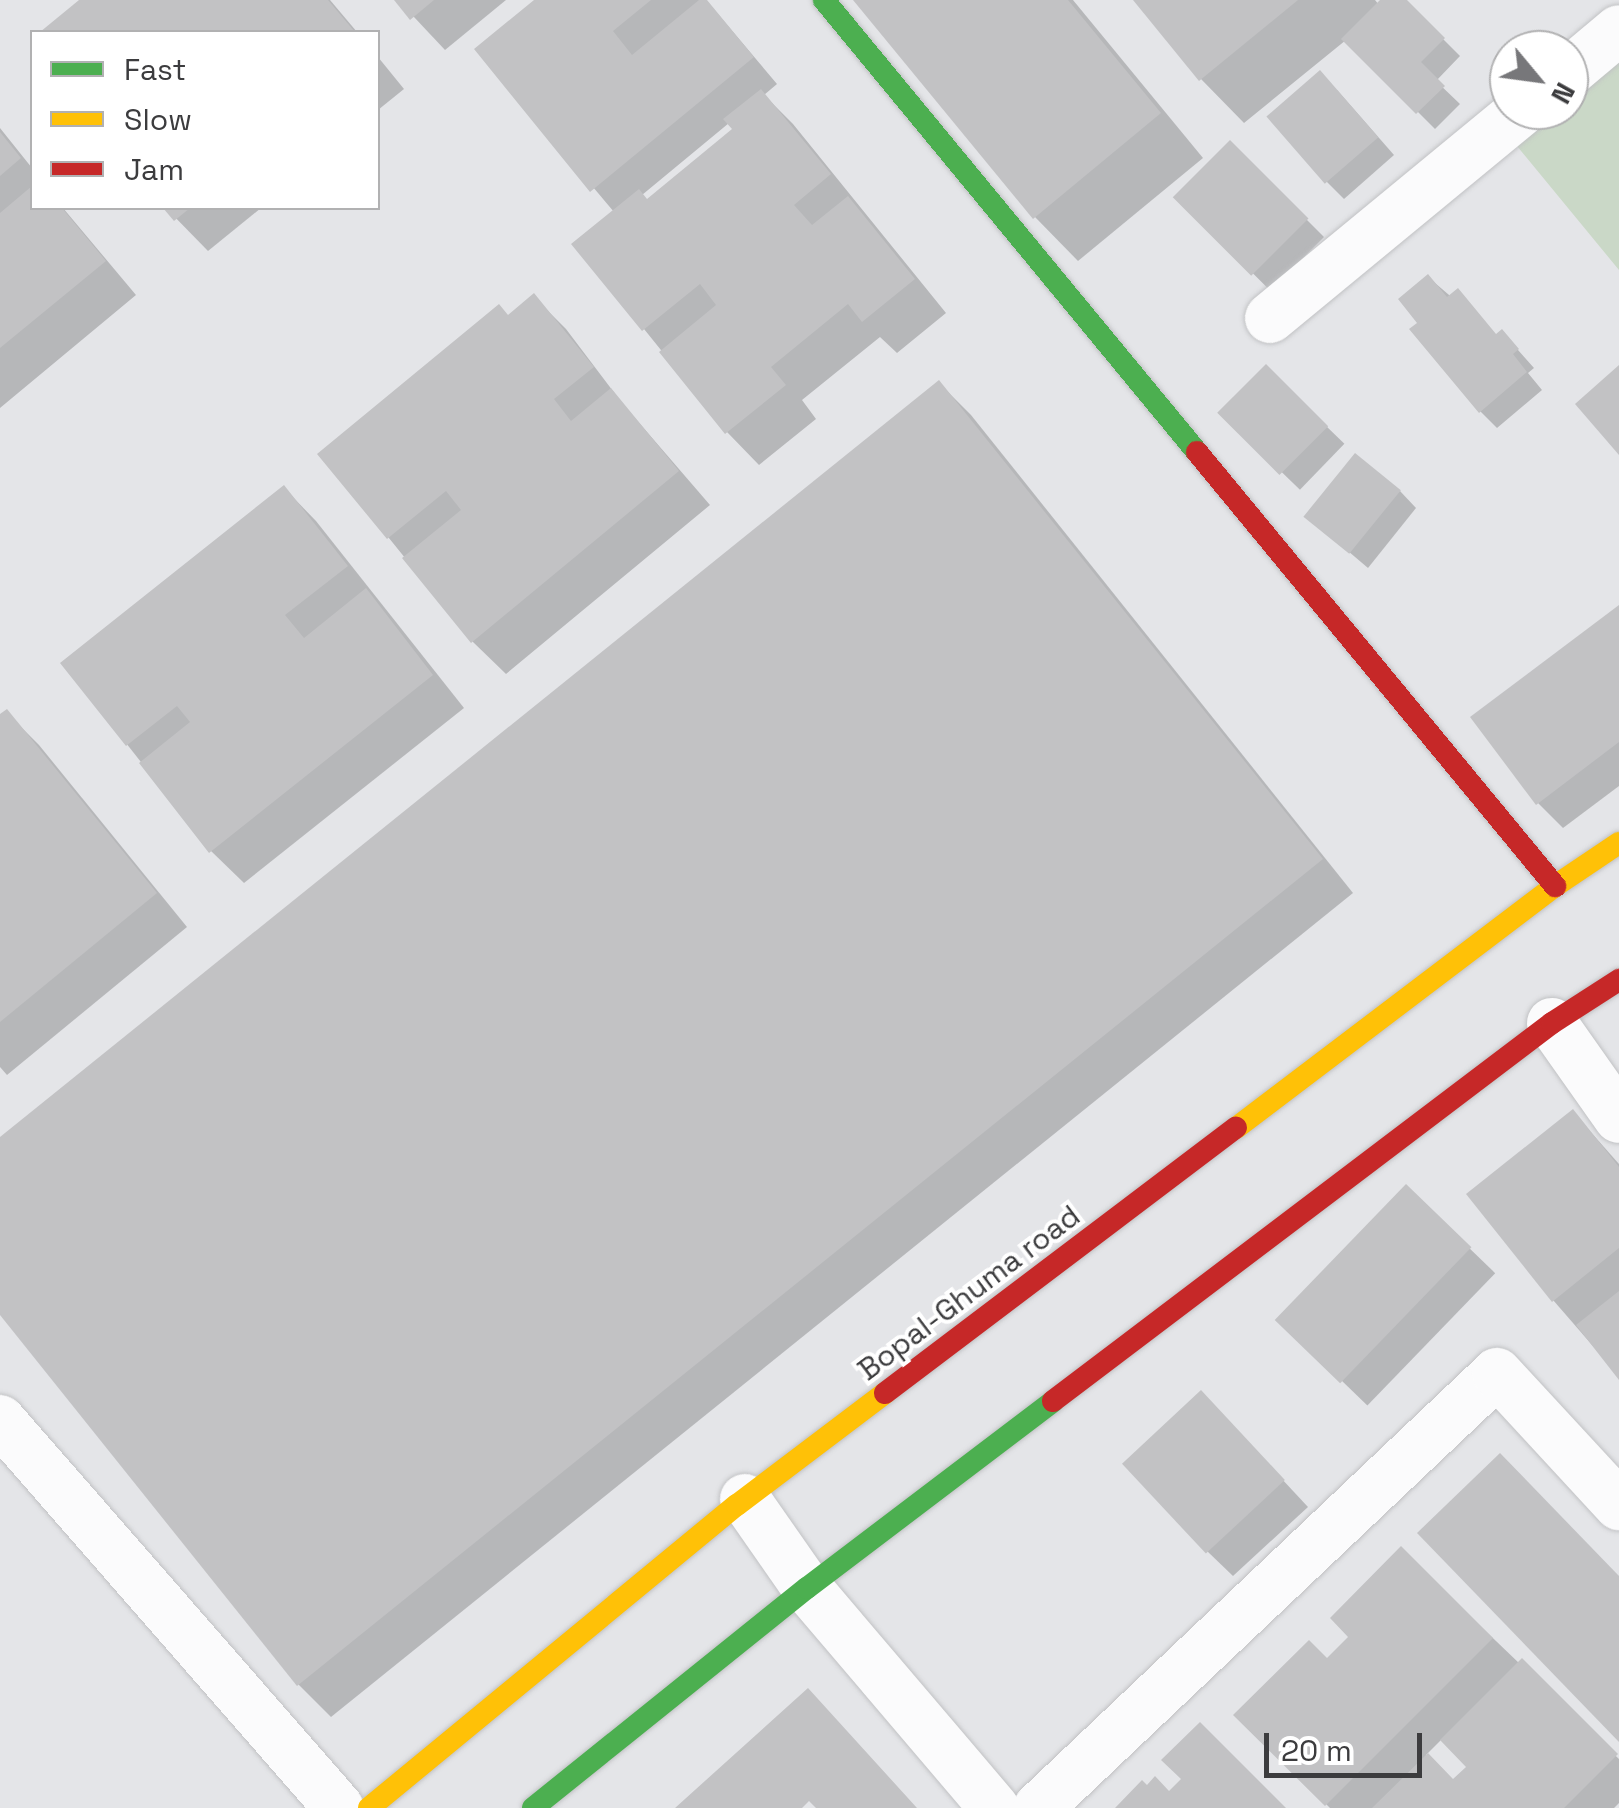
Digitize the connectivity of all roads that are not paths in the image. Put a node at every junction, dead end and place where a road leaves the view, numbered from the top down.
1 (824, 0) edge
2 (1619, 30) edge
3 (1589, 55) edge
4 (1498, 130) edge
5 (1270, 318) dead end
6 (1619, 843) edge
7 (1554, 886) junction
8 (1619, 980) edge
9 (1552, 1022) junction
10 (1619, 1118) edge
11 (0, 1420) edge
12 (745, 1499) junction
13 (1619, 1505) edge
14 (807, 1588) junction
15 (339, 1808) edge
16 (368, 1808) edge
17 (532, 1808) edge
18 (994, 1808) edge
19 (1038, 1808) edge

1 - 7 street
2 - 3 street
4 - 5 street
6 - 7 street, Bopal-Ghuma road
7 - 12 street, Bopal-Ghuma road
8 - 9 street
9 - 10 street
9 - 14 street
11 - 15 street
12 - 14 street
12 - 16 street, Bopal-Ghuma road
13 - 19 street
14 - 17 street
14 - 18 street

